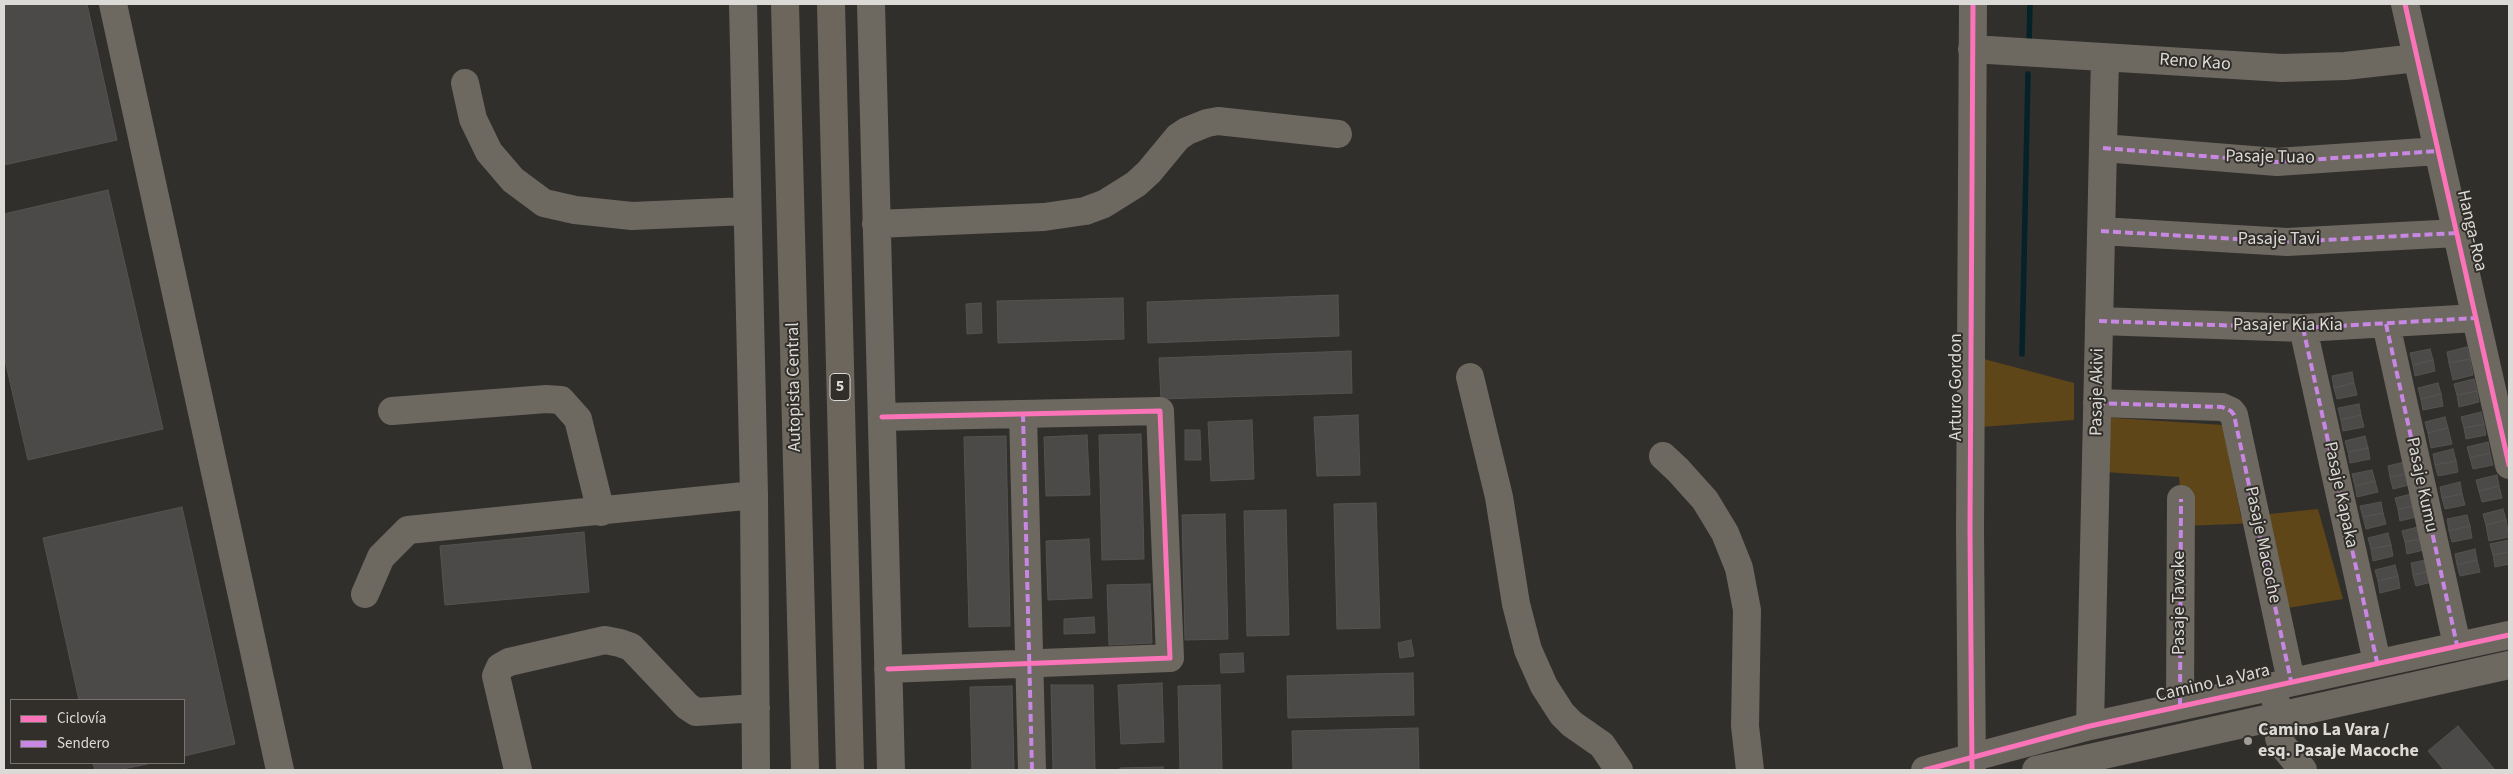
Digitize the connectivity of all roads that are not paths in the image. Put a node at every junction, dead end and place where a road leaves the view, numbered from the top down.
1 (114, 4) edge
2 (743, 4) edge
3 (785, 4) edge
4 (831, 4) edge
5 (871, 4) edge
6 (1973, 4) edge
7 (2405, 4) edge
8 (1972, 49) junction
9 (2104, 58) junction
10 (2417, 58) junction
11 (465, 84) dead end
12 (1338, 134) dead end
13 (2102, 148) junction
14 (2438, 150) junction
15 (746, 211) junction
16 (876, 224) junction
17 (2101, 231) junction
18 (2457, 233) junction
19 (2476, 318) junction
20 (2099, 321) junction
21 (2386, 324) junction
22 (2303, 328) junction
23 (1470, 377) dead end
24 (2097, 402) junction
25 (392, 411) dead end
26 (1023, 414) junction
27 (882, 418) junction
28 (1663, 456) dead end
29 (2509, 464) edge
30 (754, 495) junction
31 (2181, 499) dead end
32 (601, 512) junction
33 (365, 594) dead end
34 (2509, 635) edge
35 (2457, 645) junction
36 (2377, 662) junction
37 (1029, 663) junction
38 (2509, 665) edge
39 (888, 669) junction
40 (2281, 683) junction
41 (2180, 706) junction
42 (756, 708) junction
43 (2279, 716) junction
44 (2090, 726) junction
45 (1972, 765) edge
46 (2084, 765) edge
47 (280, 770) edge
48 (518, 770) edge
49 (756, 770) edge
50 (805, 770) edge
51 (850, 770) edge
52 (891, 770) edge
53 (1032, 770) edge
54 (1619, 770) edge
55 (1750, 770) edge
56 (1925, 770) edge
57 (2036, 770) edge
58 (2303, 770) edge

1 - 47 street
2 - 15 street
3 - 50 highway, Autopista Central
4 - 51 highway, 5
5 - 16 street
6 - 8 street, Arturo Gordon
7 - 10 street, Hanga-Roa
8 - 9 street, Reno Kao
8 - 45 street, Arturo Gordon
9 - 10 street, Reno Kao
9 - 13 street, Pasaje Akivi
10 - 14 street, Hanga-Roa
11 - 15 street
12 - 16 street
13 - 14 street, Pasaje Tuao
13 - 17 street, Pasaje Akivi
14 - 18 street, Hanga-Roa
15 - 30 street
16 - 27 street
17 - 18 street, Pasaje Tavi
17 - 20 street, Pasaje Akivi
18 - 19 street, Hanga-Roa
19 - 21 street, Pasajer Kia Kia
19 - 29 street, Hanga-Roa
20 - 22 street, Pasajer Kia Kia
20 - 24 street, Pasaje Akivi
21 - 22 street, Pasajer Kia Kia
21 - 35 street, Pasaje Kumu
22 - 36 street, Pasaje Kapaka
23 - 54 street
24 - 40 street, Pasaje Macoche
24 - 44 street, Pasaje Akivi
25 - 32 street
26 - 27 street
26 - 37 street
26 - 37 street
27 - 39 street
28 - 55 street
30 - 32 street
30 - 42 street
31 - 41 street, Pasaje Tavake
32 - 33 street
34 - 35 street, Camino La Vara
35 - 36 street, Camino La Vara
36 - 40 street, Camino La Vara
37 - 39 street
37 - 53 street
38 - 43 street
39 - 52 street
40 - 41 street, Camino La Vara
40 - 43 street, Camino La Vara
41 - 44 street, Camino La Vara
42 - 48 street
42 - 49 street
43 - 46 street
43 - 58 street, Camino La Vara
44 - 45 street, Camino La Vara
45 - 56 street, Camino La Vara
46 - 57 street

